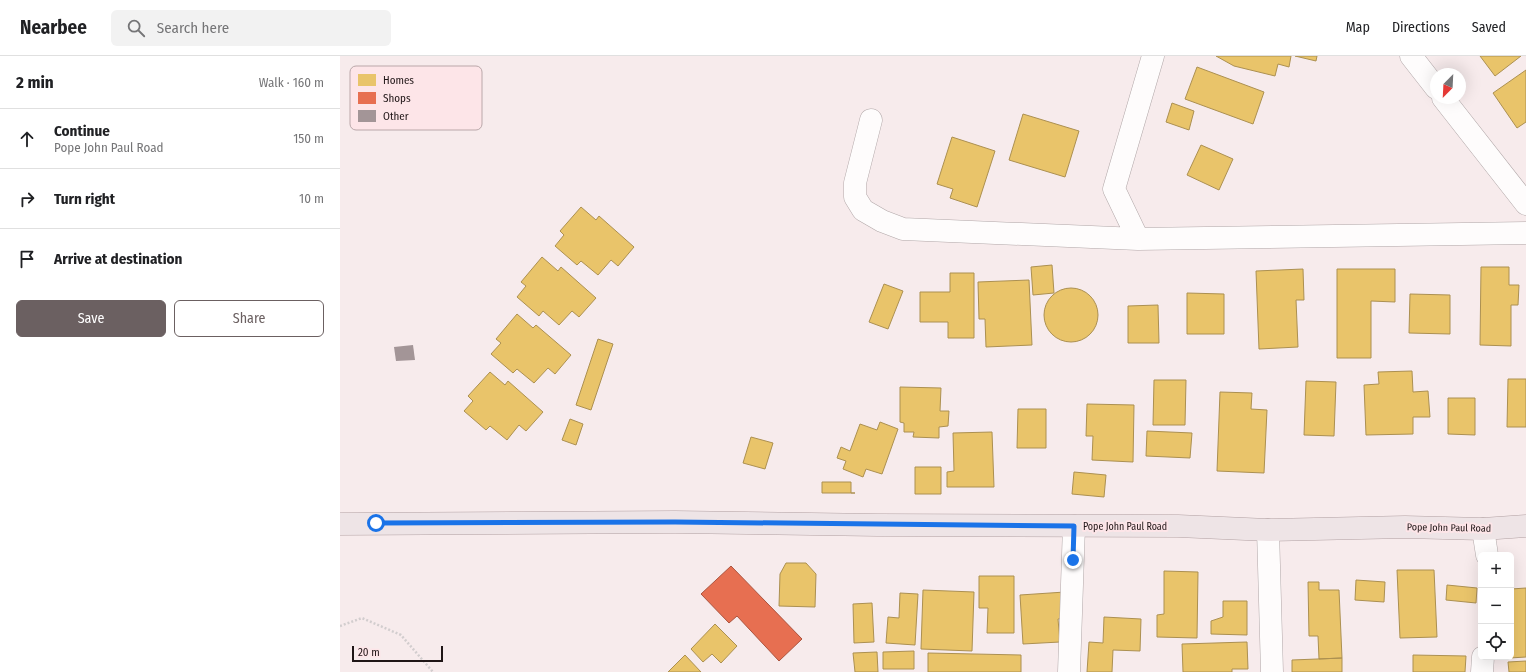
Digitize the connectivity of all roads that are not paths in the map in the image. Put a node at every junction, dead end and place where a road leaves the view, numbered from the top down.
1 (1153, 56) edge
2 (1411, 56) edge
3 (1430, 80) edge
4 (1448, 104) edge
5 (871, 120) dead end
6 (1526, 204) edge
7 (1526, 234) edge
8 (1138, 239) junction
9 (340, 524) edge
10 (1074, 526) junction
11 (1526, 526) edge
12 (1483, 529) junction
13 (1268, 530) junction
14 (1487, 552) edge
15 (1483, 660) edge
16 (1069, 672) edge
17 (1272, 672) edge
18 (1482, 672) edge

1 - 8 street
2 - 3 street
4 - 6 street
5 - 8 street
7 - 8 street
9 - 10 main road, Pope John Paul Road
10 - 13 main road, Pope John Paul Road
10 - 16 street
11 - 12 main road, Pope John Paul Road
12 - 13 main road, Pope John Paul Road
12 - 14 street
13 - 17 street
15 - 18 street

